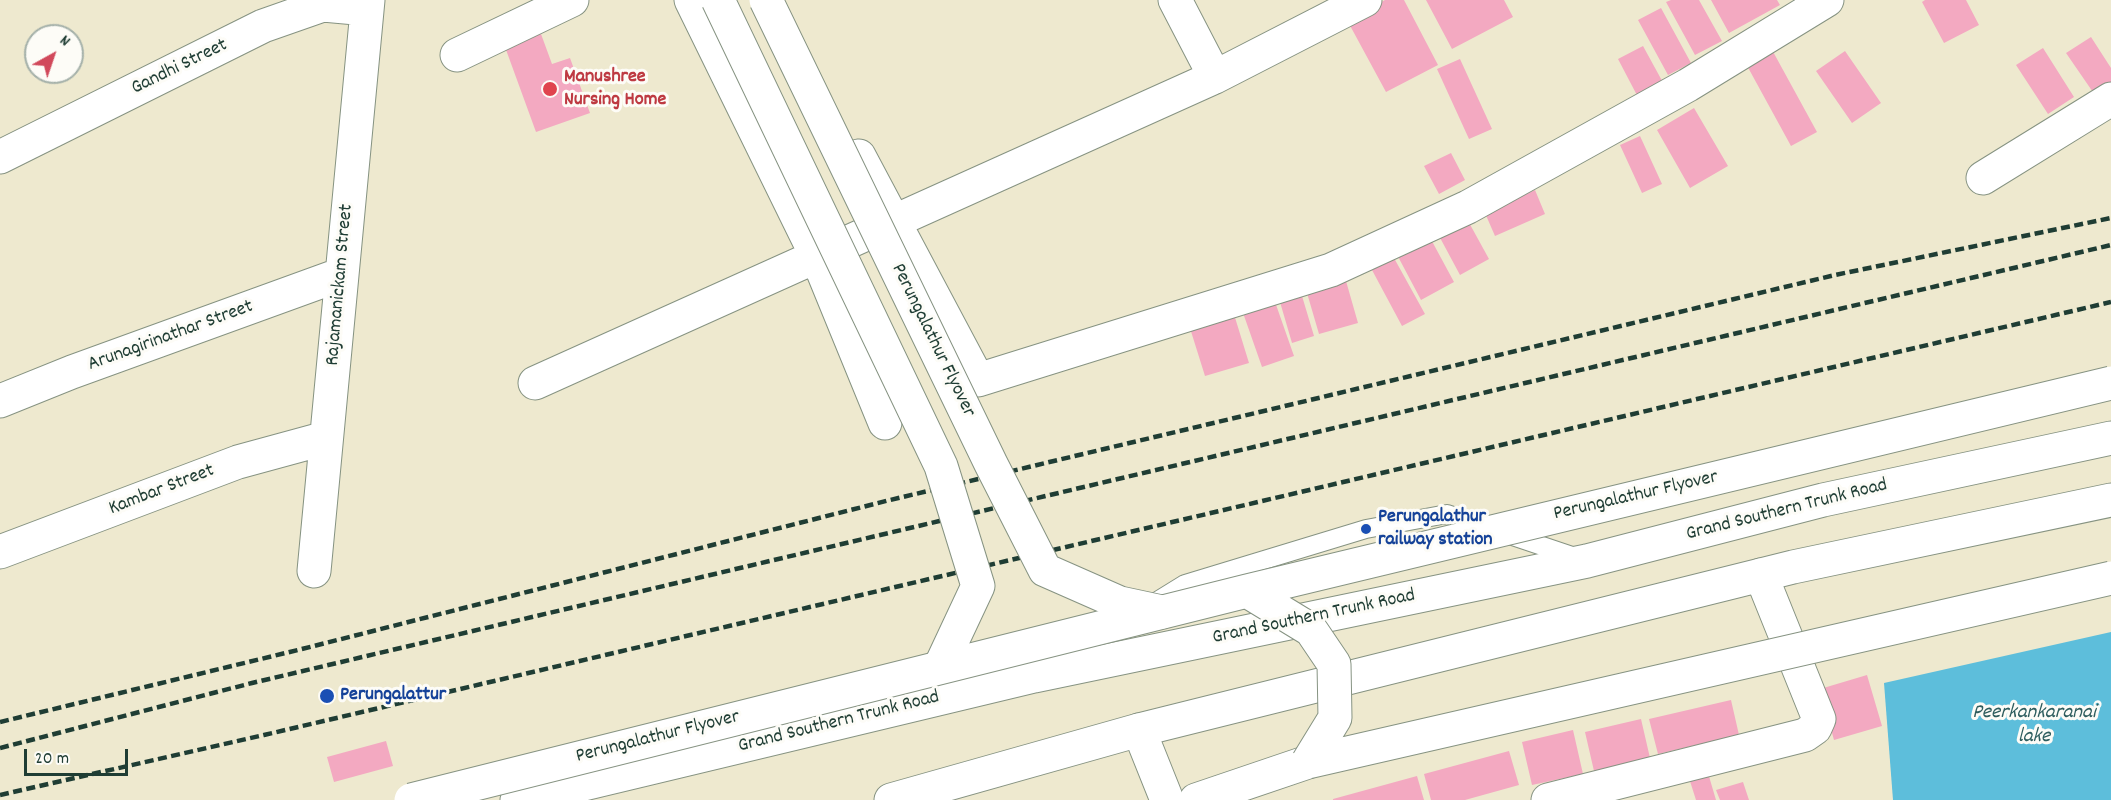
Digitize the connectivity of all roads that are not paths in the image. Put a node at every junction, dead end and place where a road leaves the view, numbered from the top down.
1 (572, 0) edge
2 (691, 0) edge
3 (718, 0) edge
4 (766, 0) edge
5 (779, 0) edge
6 (1175, 0) edge
7 (1365, 0) edge
8 (1827, 0) edge
9 (368, 5) edge
10 (457, 55) dead end
11 (1215, 77) junction
12 (2111, 99) edge
13 (0, 157) edge
14 (1983, 178) dead end
15 (893, 222) junction
16 (817, 257) junction
17 (342, 274) junction
18 (535, 383) dead end
19 (2111, 383) edge
20 (0, 401) edge
21 (885, 423) dead end
22 (326, 438) junction
23 (2111, 438) edge
24 (2111, 500) edge
25 (0, 552) edge
26 (1587, 561) junction
27 (314, 571) dead end
28 (1761, 575) junction
29 (2111, 578) edge
30 (1247, 591) junction
31 (1162, 612) junction
32 (940, 668) junction
33 (1034, 676) junction
34 (1139, 730) junction
35 (1308, 762) junction
36 (411, 800) edge
37 (517, 800) edge
38 (891, 800) edge
39 (1167, 800) edge
40 (1196, 800) edge
41 (1548, 800) edge

1 - 10 main road
2 - 16 main road
3 - 32 main road, bridge
4 - 31 main road, Perungalathur Flyover, bridge
5 - 15 main road
6 - 11 main road
7 - 11 main road
8 - 15 main road
9 - 13 main road, Gandhi Street
9 - 17 main road, Rajamanickam Street
11 - 15 main road
12 - 14 main road
15 - 16 main road
16 - 18 main road
16 - 21 main road
17 - 20 main road, Arunagirinathar Street
17 - 22 main road, Rajamanickam Street
19 - 30 main road, Perungalathur Flyover, bridge
22 - 25 main road, Kambar Street
22 - 27 main road, Rajamanickam Street
23 - 26 main road, Grand Southern Trunk Road
24 - 28 main road
26 - 33 main road, Grand Southern Trunk Road
26 - 33 lane
28 - 34 main road
28 - 41 main road
29 - 35 main road, bridge
30 - 31 main road, Perungalathur Flyover, bridge
30 - 35 main road, bridge
31 - 32 main road, Perungalathur Flyover, bridge
32 - 36 main road, Perungalathur Flyover, bridge
33 - 37 main road, Grand Southern Trunk Road
34 - 38 main road
34 - 39 main road
35 - 40 main road

